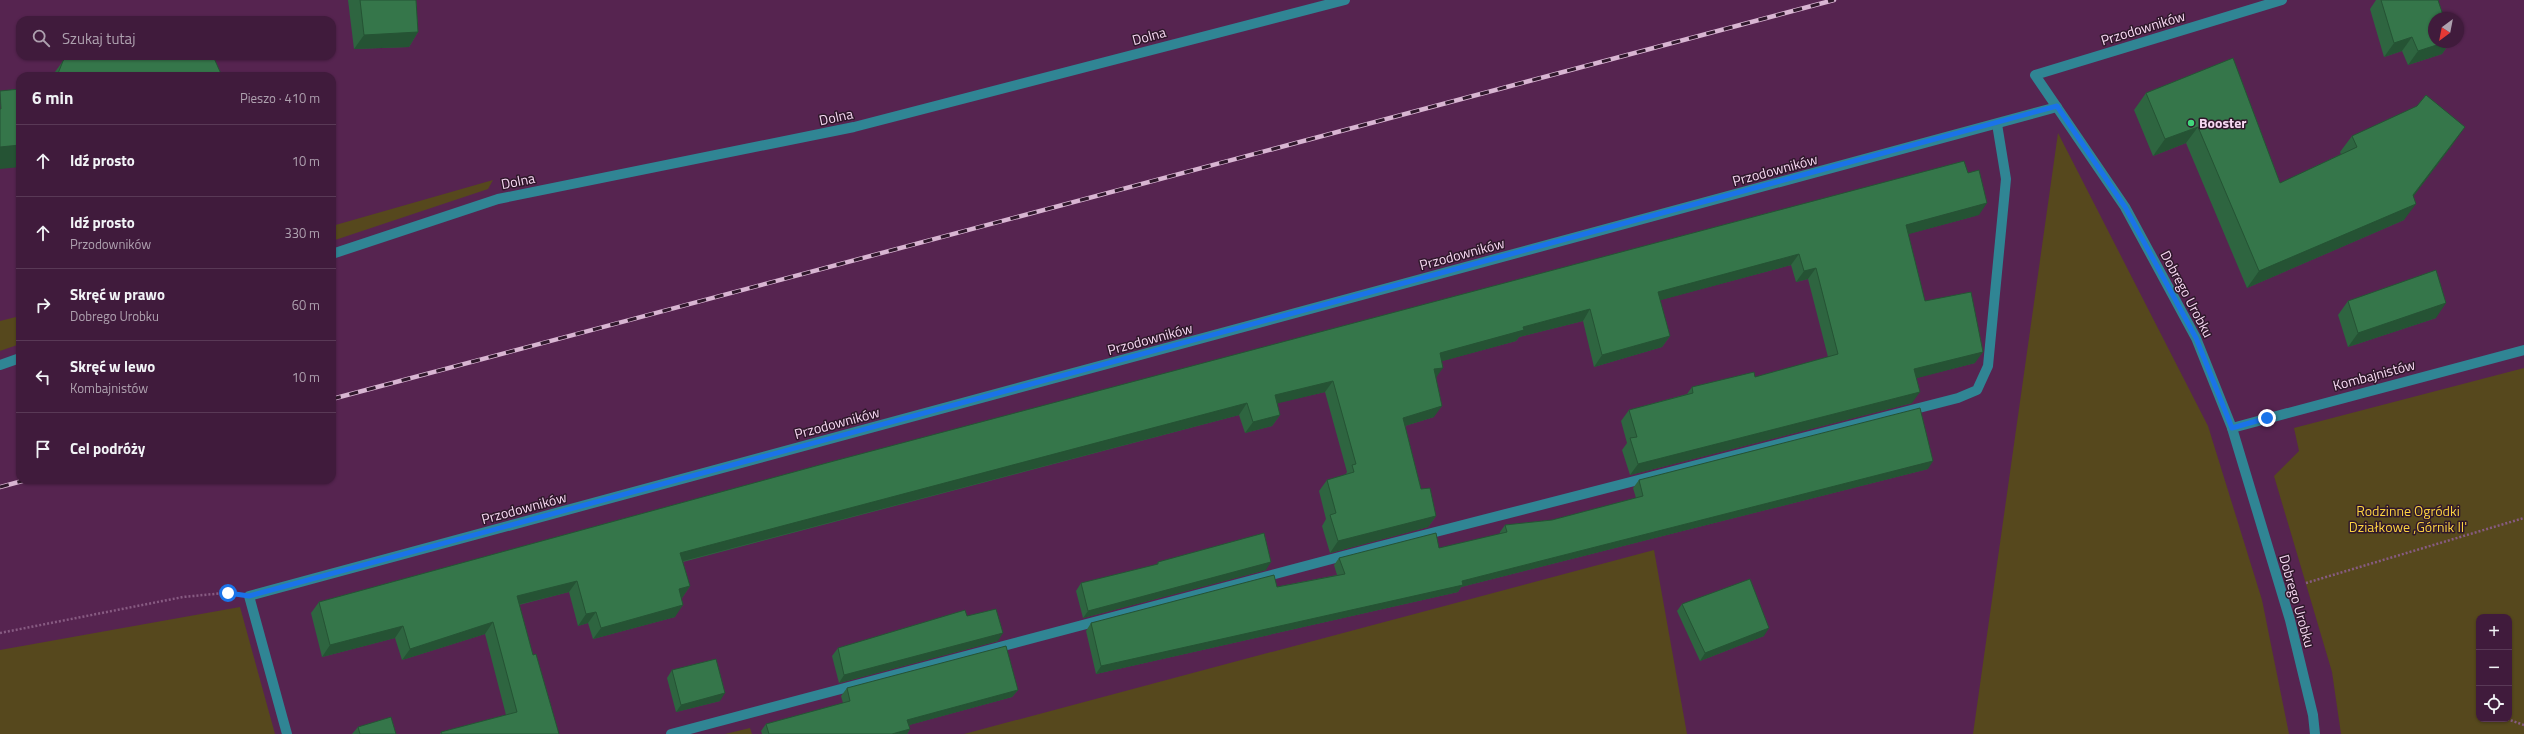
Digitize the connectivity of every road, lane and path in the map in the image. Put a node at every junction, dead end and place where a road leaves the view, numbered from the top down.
1 (1345, 0) edge
2 (2282, 0) edge
3 (2035, 76) joint
4 (2057, 106) junction
5 (1997, 124) junction
6 (336, 253) edge
7 (2524, 350) edge
8 (16, 359) edge
9 (0, 365) edge
10 (2232, 428) junction
11 (2524, 518) edge
12 (2281, 590) junction
13 (249, 596) junction
14 (0, 633) edge
15 (2512, 720) edge
16 (2524, 724) edge
17 (286, 734) edge
18 (671, 734) edge
19 (2315, 734) edge

1 - 6 street, Dolna
2 - 3 street, Przodowników
3 - 4 street, Dobrego Urobku
4 - 5 street, Przodowników
4 - 10 street, Dobrego Urobku
5 - 13 street, Przodowników
5 - 18 street
7 - 10 street, Kombajnistów
8 - 9 street
10 - 12 street, Dobrego Urobku
11 - 12 path
12 - 19 street, Dobrego Urobku
13 - 14 path
13 - 17 street
15 - 16 path

